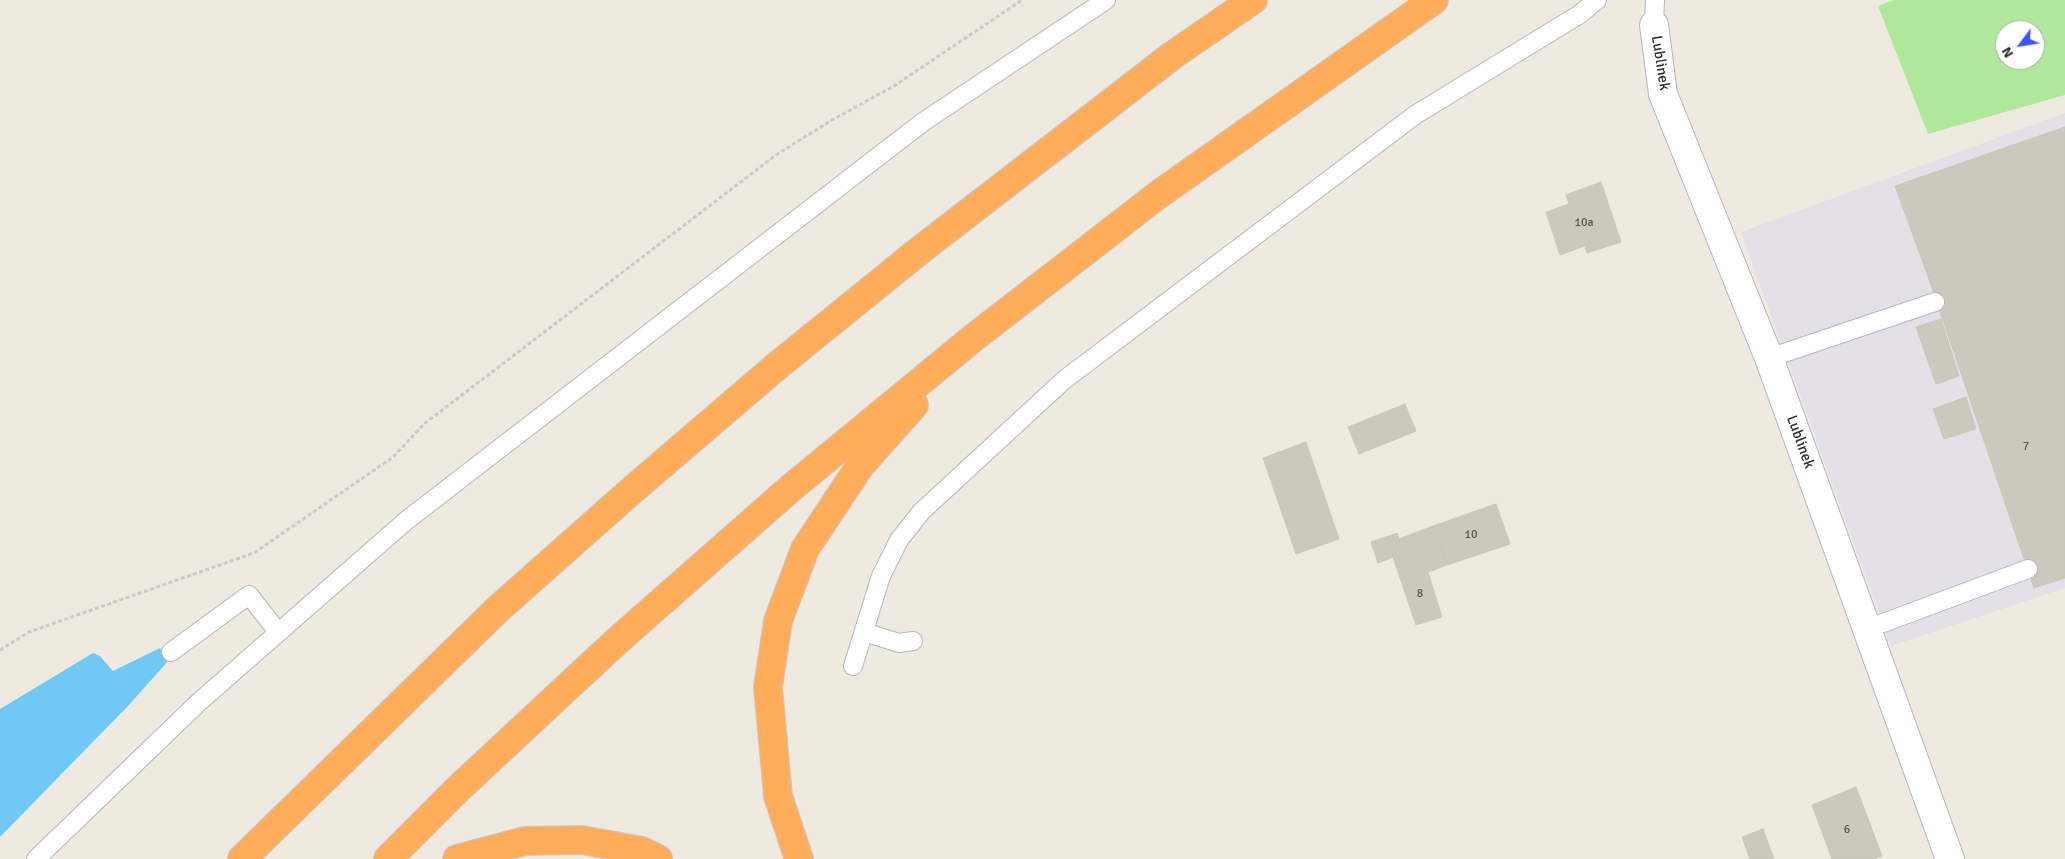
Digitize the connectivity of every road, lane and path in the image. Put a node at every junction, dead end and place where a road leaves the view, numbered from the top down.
1 (1022, 0) edge
2 (1106, 0) edge
3 (1252, 0) edge
4 (1434, 0) edge
5 (1597, 0) edge
6 (1654, 13) edge
7 (1934, 302) dead end
8 (972, 339) junction
9 (1770, 358) junction
10 (2028, 568) dead end
11 (1867, 629) junction
12 (278, 632) junction
13 (864, 632) junction
14 (913, 641) dead end
15 (0, 650) edge
16 (171, 652) dead end
17 (853, 666) dead end
18 (36, 859) edge
19 (242, 859) edge
20 (388, 859) edge
21 (456, 859) edge
22 (658, 859) edge
23 (800, 859) edge
24 (1950, 859) edge

1 - 15 path
2 - 12 lane
3 - 19 highway
4 - 8 highway
5 - 13 lane
6 - 9 street, Lublinek
7 - 9 lane
8 - 20 highway
8 - 23 highway
9 - 11 street, Lublinek
10 - 11 lane
11 - 24 street, Lublinek
12 - 16 lane
12 - 18 lane
13 - 14 lane
13 - 17 lane
21 - 22 highway

